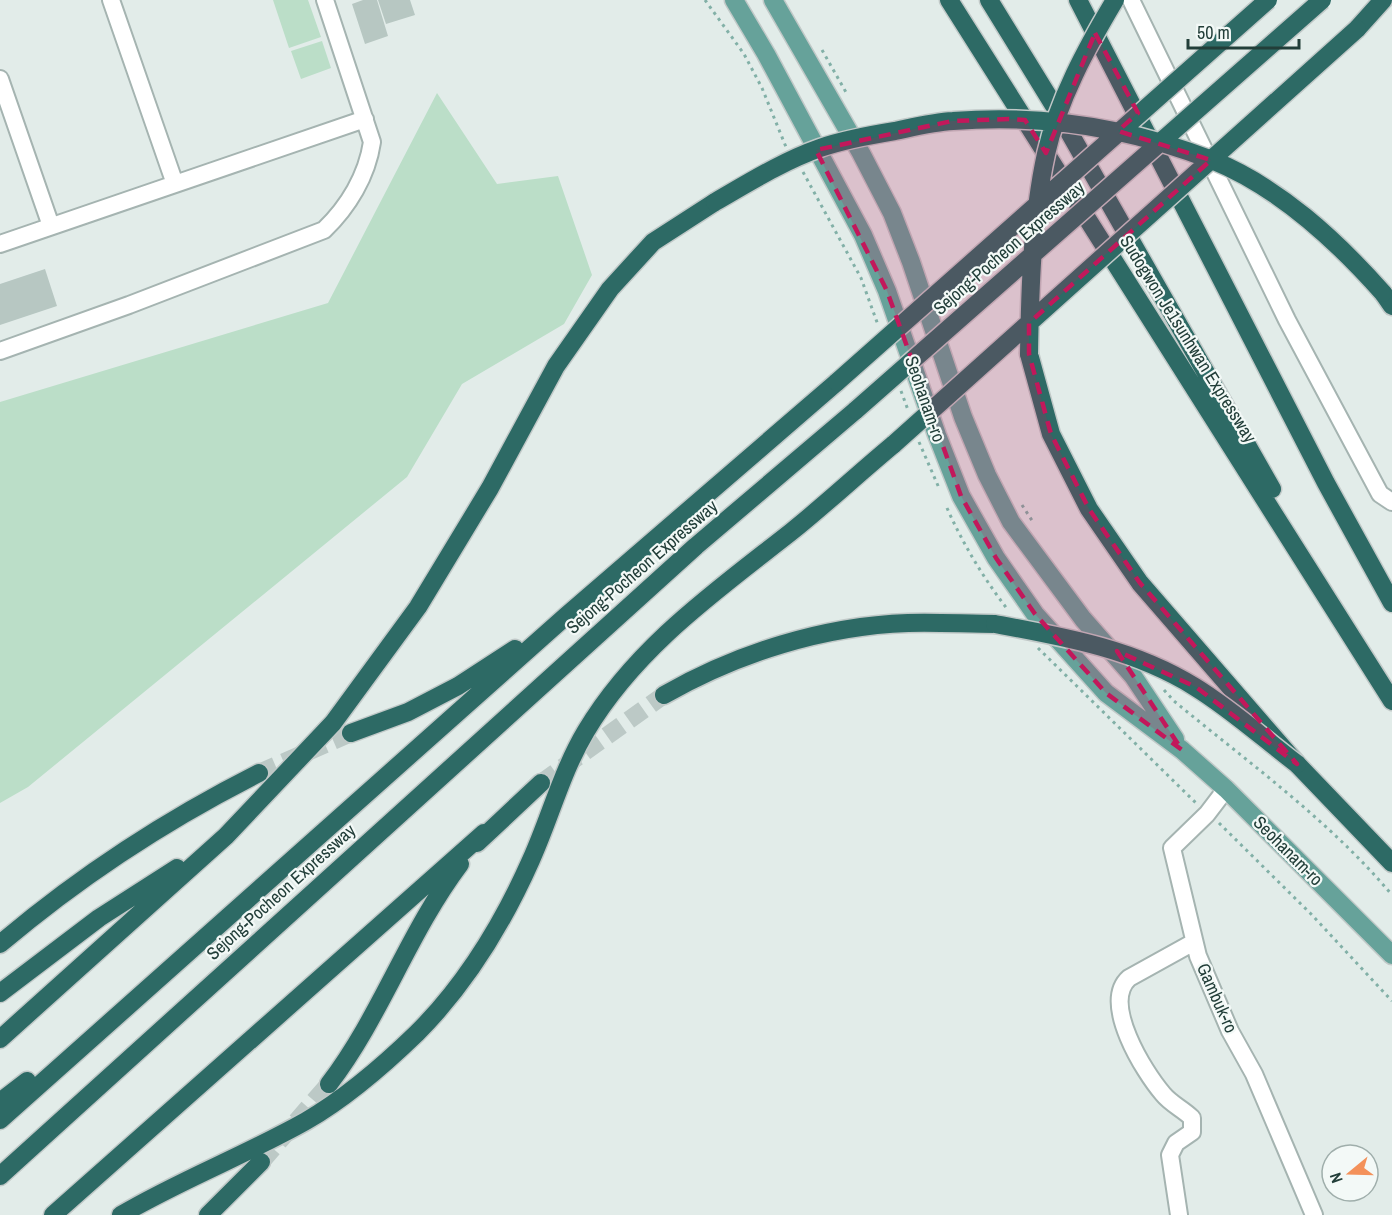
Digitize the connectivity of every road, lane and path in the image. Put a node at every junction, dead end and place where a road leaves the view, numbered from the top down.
1 (111, 0) edge
2 (325, 0) edge
3 (734, 0) edge
4 (773, 0) edge
5 (949, 0) edge
6 (989, 0) edge
7 (1078, 0) edge
8 (1268, 0) edge
9 (1322, 0) edge
10 (1383, 0) edge
11 (1128, 1) edge
12 (0, 79) edge
13 (365, 119) junction
14 (175, 184) junction
15 (51, 226) junction
16 (0, 244) edge
17 (1387, 299) edge
18 (0, 351) edge
19 (1392, 502) edge
20 (1392, 603) edge
21 (566, 616) junction
22 (664, 695) tunnel mouth
23 (1392, 700) edge
24 (351, 733) tunnel mouth
25 (1182, 750) junction
26 (1297, 764) junction
27 (259, 773) tunnel mouth
28 (541, 783) tunnel mouth
29 (1226, 789) junction
30 (484, 833) junction
31 (226, 836) junction
32 (1392, 863) edge
33 (1194, 942) junction
34 (0, 944) edge
35 (1392, 955) edge
36 (153, 982) junction
37 (0, 993) edge
38 (0, 1039) edge
39 (329, 1084) tunnel mouth
40 (0, 1102) edge
41 (0, 1120) edge
42 (261, 1162) tunnel mouth
43 (0, 1176) edge
44 (53, 1215) edge
45 (121, 1215) edge
46 (208, 1215) edge
47 (1179, 1215) edge
48 (1314, 1215) edge

1 - 14 street
2 - 13 street
3 - 25 main road, Seohanam-ro
4 - 25 main road, Seohanam-ro
5 - 23 highway, Sudogwon Je1sunhwan Expressway
6 - 23 highway, Sudogwon Je1sunhwan Expressway
7 - 20 highway
8 - 21 highway, Sejong-Pocheon Expressway, bridge
9 - 43 highway, Sejong-Pocheon Expressway, bridge
10 - 45 highway, bridge
11 - 19 street
11 - 26 highway, bridge
12 - 15 street
13 - 14 street
13 - 18 street
14 - 15 street
15 - 16 street
17 - 31 highway, bridge
21 - 24 highway
21 - 36 highway, Sejong-Pocheon Expressway
22 - 26 highway, bridge
25 - 29 main road, Seohanam-ro
26 - 32 highway
27 - 34 highway
28 - 30 highway
29 - 33 street, Gambuk-ro
29 - 35 main road, Seohanam-ro
30 - 39 highway
30 - 44 highway
31 - 37 highway
31 - 38 highway
33 - 47 street
33 - 48 street, Gambuk-ro
36 - 40 highway
36 - 41 highway, Sejong-Pocheon Expressway
42 - 46 highway

